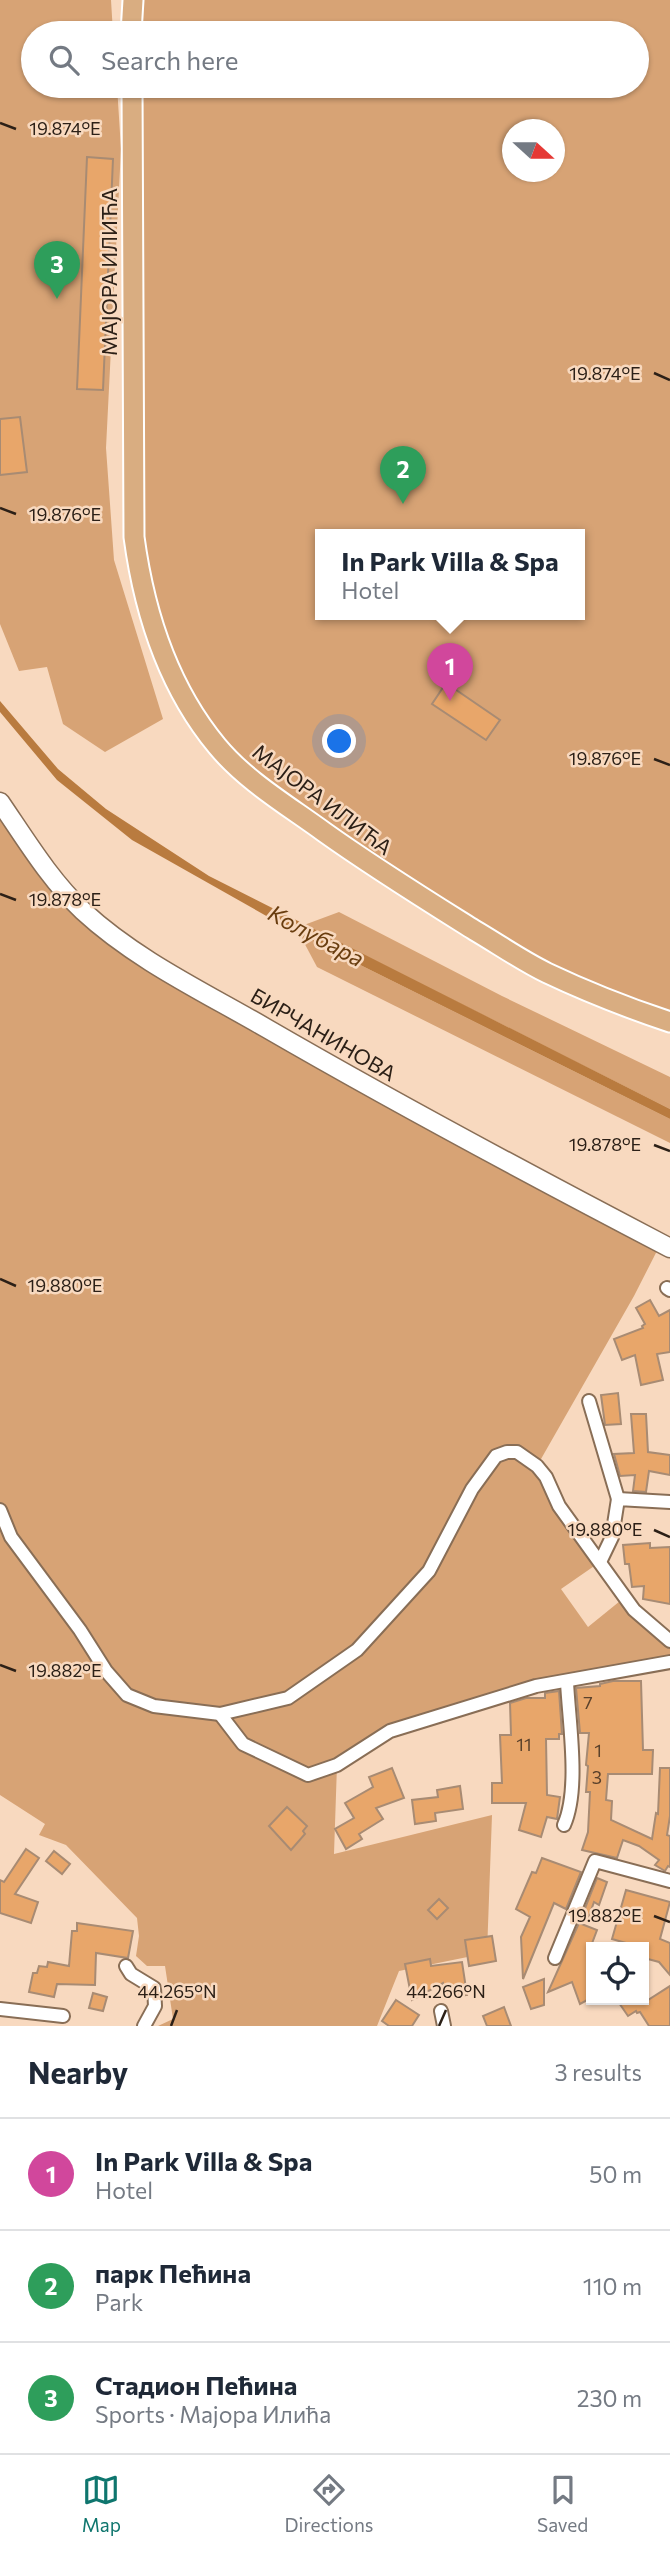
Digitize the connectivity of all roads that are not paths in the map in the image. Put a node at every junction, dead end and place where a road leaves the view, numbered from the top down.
1 (133, 0) edge
2 (132, 21) edge
3 (132, 98) edge
4 (0, 802) edge
5 (670, 1022) edge
6 (670, 1248) edge
7 (589, 1401) dead end
8 (618, 1499) junction
9 (670, 1502) edge
10 (0, 1510) edge
11 (600, 1562) junction
12 (670, 1641) edge
13 (670, 1662) edge
14 (567, 1682) junction
15 (220, 1714) junction
16 (564, 1825) dead end
17 (670, 1881) edge
18 (555, 1958) dead end
19 (126, 1966) dead end
20 (0, 2010) edge
21 (441, 2011) dead end
22 (63, 2016) dead end
23 (144, 2026) edge
24 (444, 2026) edge

1 - 2 main road
3 - 5 main road, МАЈОРА ИЛИЋА
4 - 6 main road, БИРЧАНИНОВА
7 - 8 street
8 - 9 street
8 - 11 street
10 - 15 street
11 - 12 street
11 - 15 street
13 - 14 street
14 - 15 street
14 - 16 street
17 - 18 street
19 - 23 street
20 - 22 street
21 - 24 street

